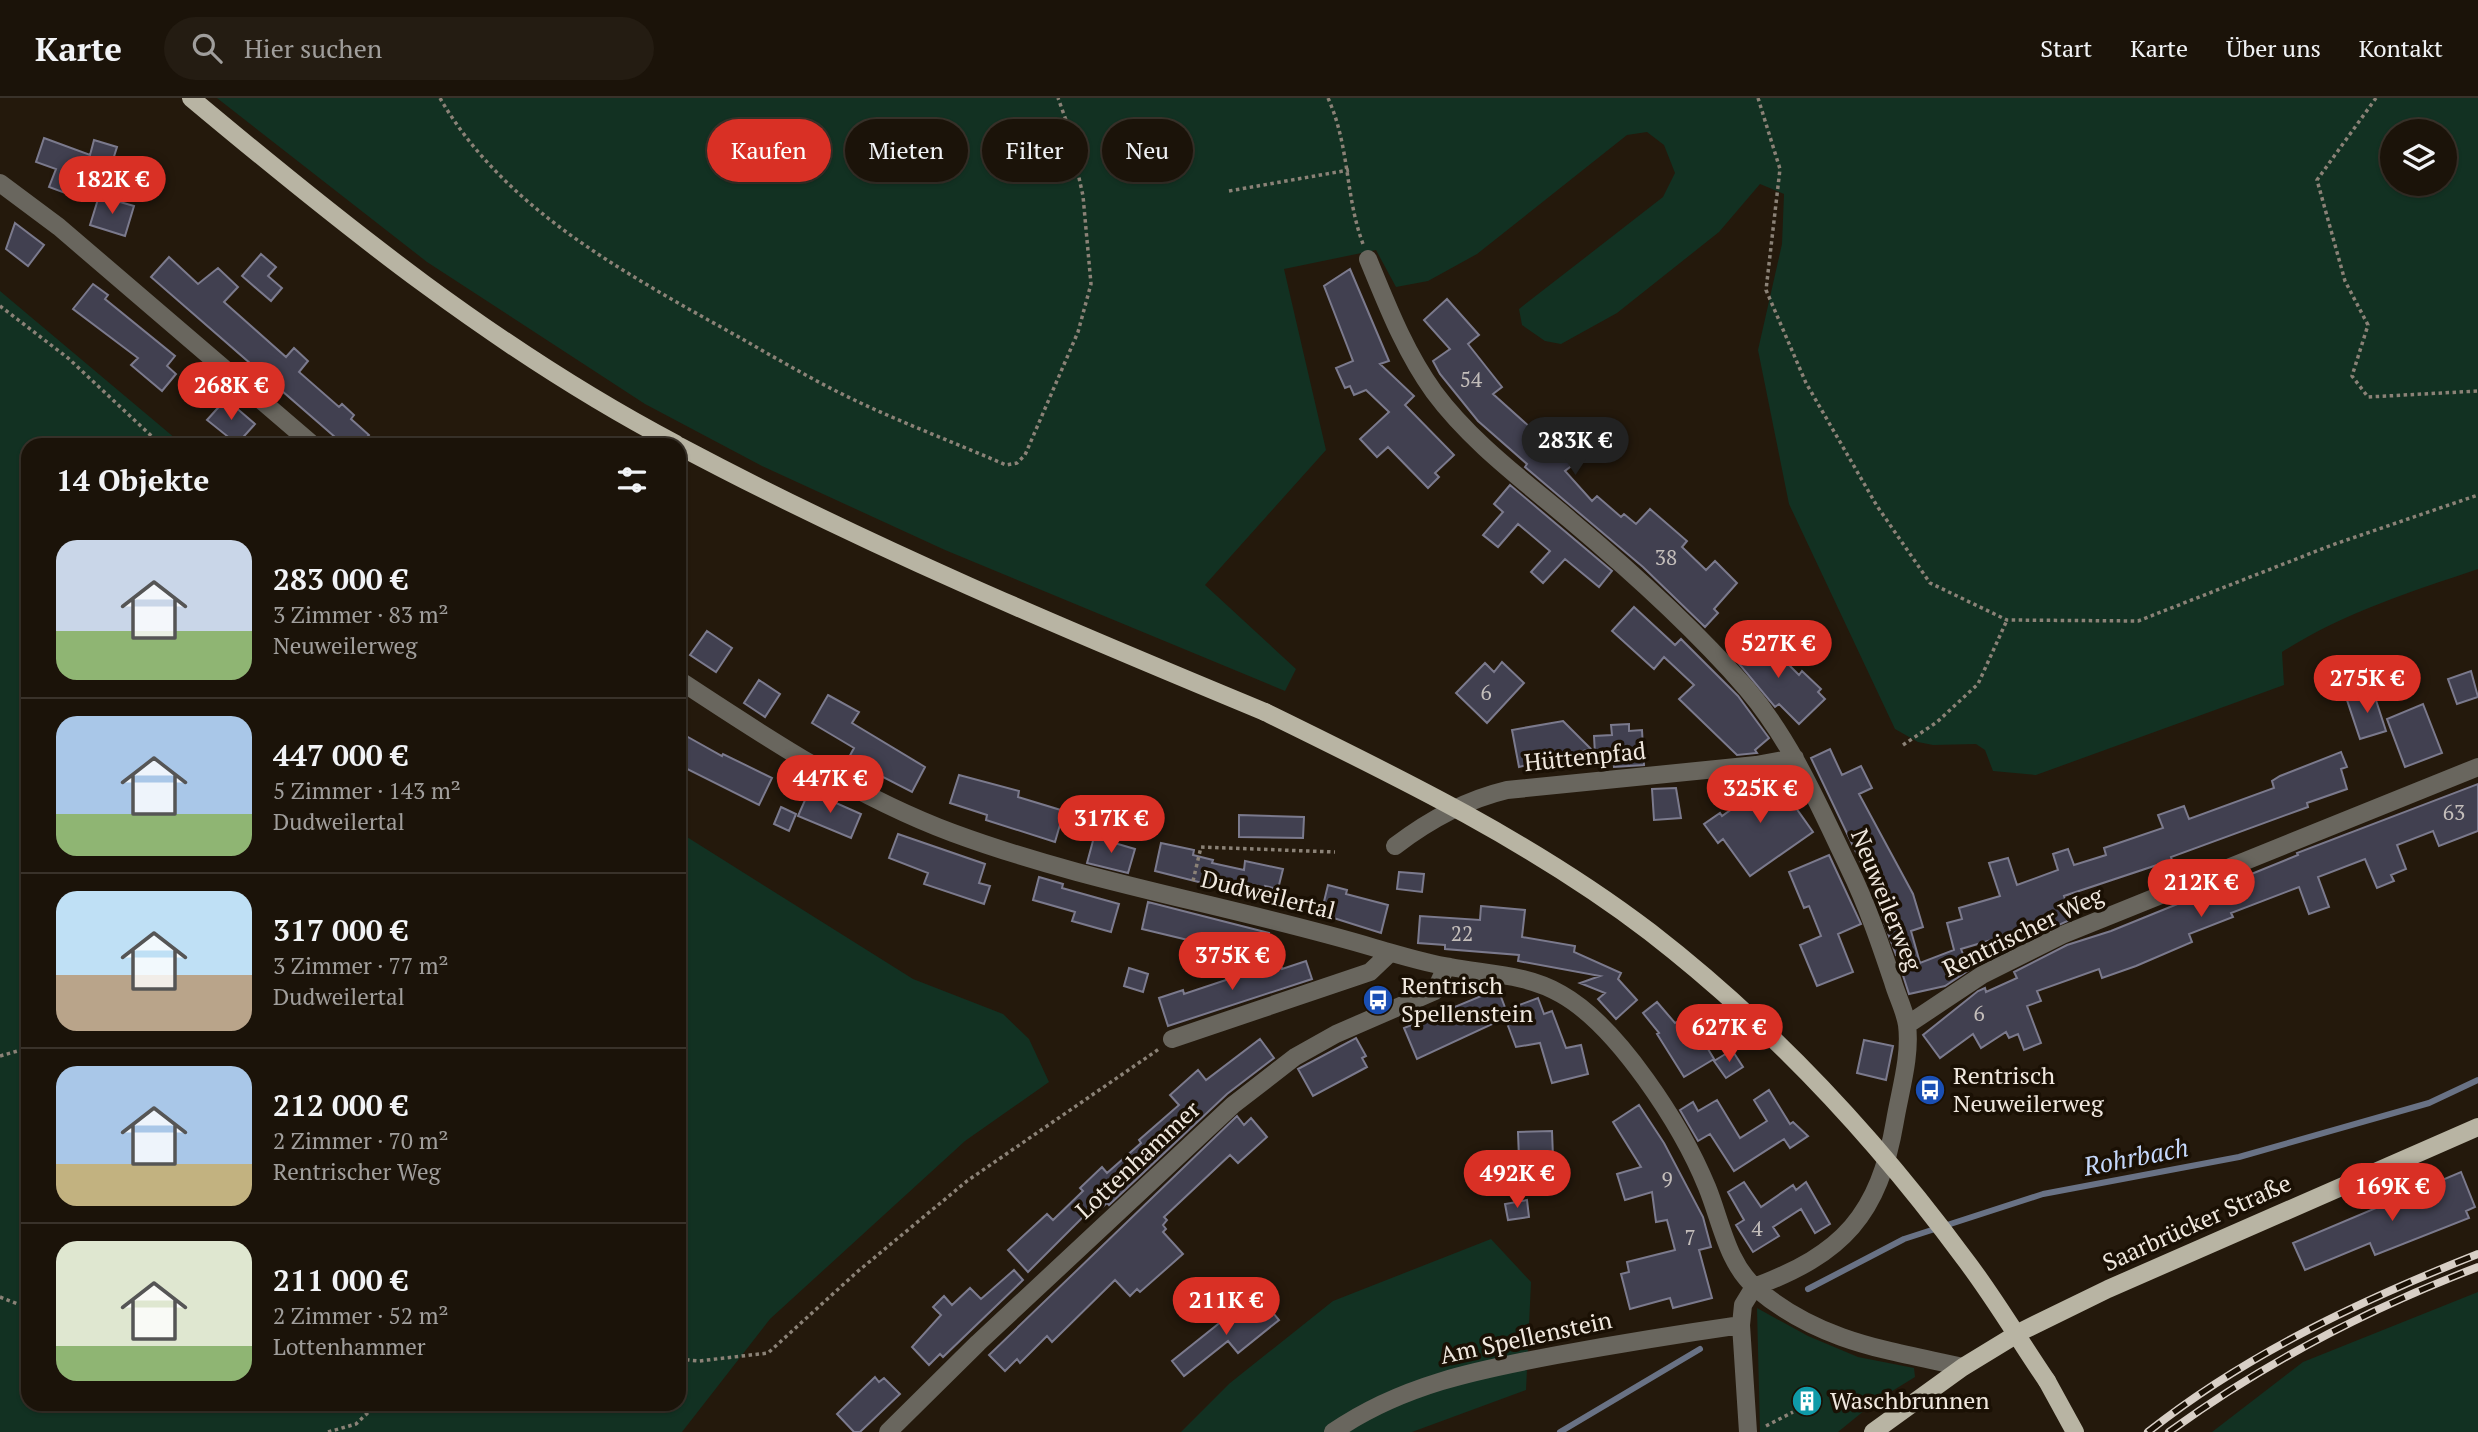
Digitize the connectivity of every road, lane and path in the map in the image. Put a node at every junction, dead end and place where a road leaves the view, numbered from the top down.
1 (191, 98) edge
2 (440, 98) edge
3 (1058, 98) edge
4 (1328, 98) edge
5 (1758, 98) edge
6 (2376, 98) edge
7 (1349, 170) junction
8 (0, 183) edge
9 (1229, 191) dead end
10 (1368, 259) joint
11 (0, 306) edge
12 (2478, 391) edge
13 (154, 438) edge
14 (305, 438) edge
15 (665, 438) edge
16 (686, 449) edge
17 (2478, 495) edge
18 (2007, 620) junction
19 (686, 685) edge
20 (1903, 745) dead end
21 (1794, 758) junction
22 (2478, 767) edge
23 (1395, 846) dead end
24 (1335, 852) dead end
25 (1188, 900) junction
26 (1390, 953) junction
27 (1446, 967) junction
28 (1907, 1024) junction
29 (1172, 1039) joint
30 (21, 1050) edge
31 (0, 1056) edge
32 (2478, 1127) edge
33 (1754, 1287) junction
34 (0, 1297) edge
35 (21, 1305) edge
36 (1741, 1325) junction
37 (686, 1360) edge
38 (1963, 1367) junction
39 (370, 1411) edge
40 (1793, 1412) dead end
41 (1756, 1429) edge
42 (328, 1432) edge
43 (888, 1432) edge
44 (1332, 1432) edge
45 (1873, 1432) edge
46 (2075, 1432) edge

1 - 15 main road
2 - 3 path
4 - 7 path
5 - 18 path
6 - 12 path
7 - 9 path
7 - 10 path
8 - 14 street
10 - 21 street, Neuweilerweg
11 - 13 path
16 - 46 main road, bridge
17 - 18 path
18 - 20 path
19 - 25 street, Dudweilertal
21 - 23 street, Hüttenpfad
21 - 28 street, Neuweilerweg
22 - 28 street, Rentrischer Weg
24 - 25 path
25 - 26 street, Dudweilertal
26 - 27 street
26 - 29 street
27 - 33 street
27 - 43 street, Lottenhammer
28 - 33 street, Neuweilerweg
29 - 37 path
30 - 31 path
32 - 38 main road, Saarbrücker Straße
33 - 36 street
33 - 38 street
34 - 35 path
36 - 41 street
36 - 44 street, Am Spellenstein
38 - 45 main road, Saarbrücker Straße
39 - 42 path
40 - 41 path

